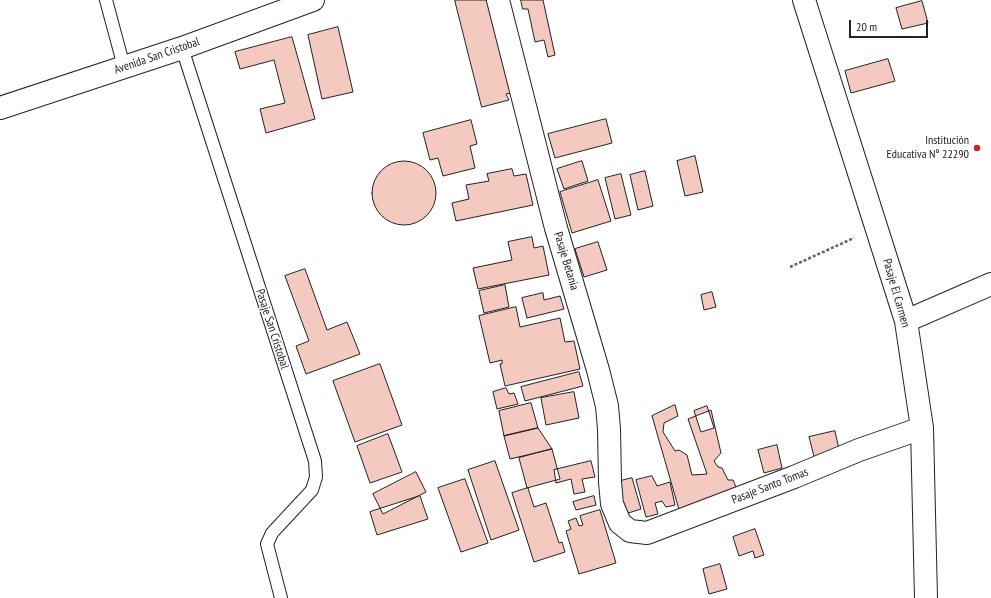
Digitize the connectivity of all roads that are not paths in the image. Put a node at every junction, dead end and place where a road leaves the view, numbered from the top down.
1 (106, 0) edge
2 (313, 0) edge
3 (498, 0) edge
4 (804, 0) edge
5 (182, 48) junction
6 (124, 67) junction
7 (0, 108) edge
8 (991, 284) edge
9 (906, 321) junction
10 (922, 428) junction
11 (620, 523) joint
12 (281, 598) edge
13 (926, 598) edge

1 - 6 lane
2 - 5 street, Avenida San Cristobal
3 - 11 street, Pasaje Betania
4 - 9 street, Pasaje El Carmen
5 - 6 street, Avenida San Cristobal
5 - 12 lane, Pasaje San Cristobal
6 - 7 street, Avenida San Cristobal
8 - 9 street
9 - 10 street, Pasaje El Carmen
10 - 11 street, Pasaje Santo Tomas
10 - 13 street, Pasaje El Carmen

